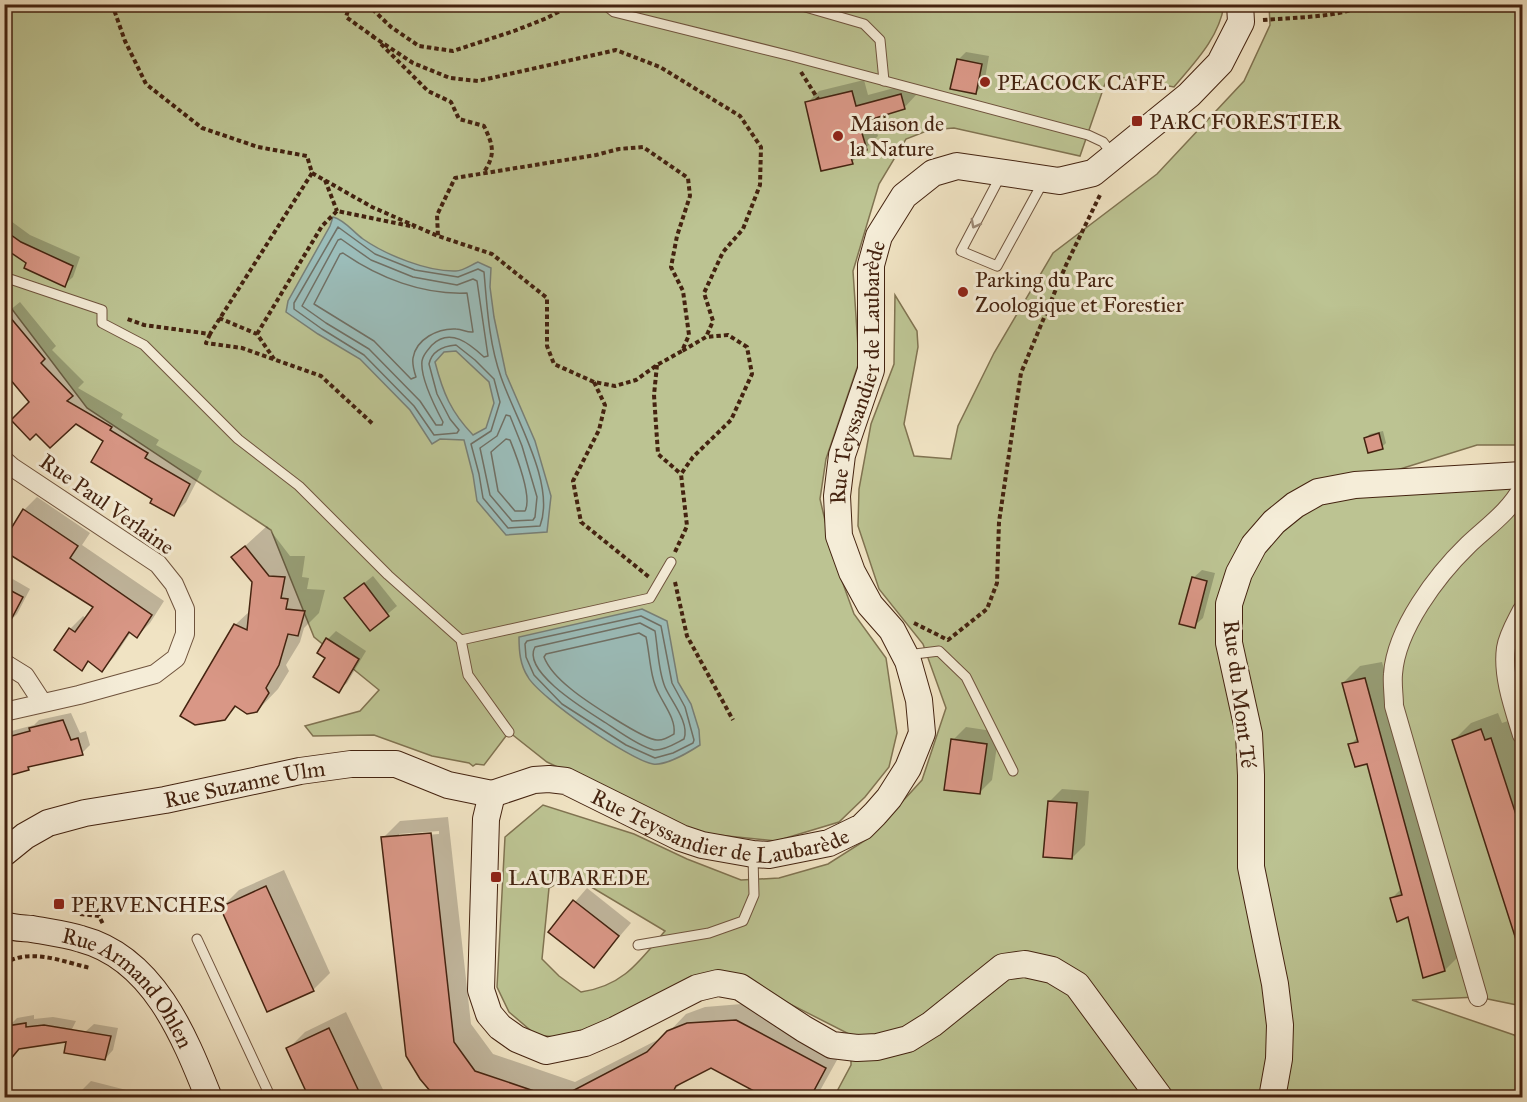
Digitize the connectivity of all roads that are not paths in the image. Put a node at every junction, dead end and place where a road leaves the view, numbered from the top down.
1 (604, 4) edge
2 (795, 4) edge
3 (1240, 13) edge
4 (884, 81) junction
5 (1114, 157) junction
6 (1002, 173) junction
7 (1045, 178) junction
8 (4, 277) edge
9 (4, 460) edge
10 (1522, 475) edge
11 (1522, 488) edge
12 (671, 562) road end
13 (1522, 610) edge
14 (1517, 624) edge
15 (461, 640) junction
16 (905, 655) junction
17 (4, 663) edge
18 (42, 702) junction
19 (4, 712) edge
20 (509, 732) dead end
21 (1522, 735) edge
22 (1013, 771) dead end
23 (492, 794) junction
24 (4, 854) edge
25 (753, 854) junction
26 (6, 926) edge
27 (197, 939) dead end
28 (638, 945) dead end
29 (1478, 997) dead end
30 (209, 1098) edge
31 (271, 1098) edge
32 (1160, 1098) edge
33 (1272, 1098) edge

1 - 4 lane
2 - 4 lane
3 - 5 main road, Rue Teyssandier de Laubarède
4 - 5 lane
5 - 7 main road, Rue Teyssandier de Laubarède
6 - 7 main road, Rue Teyssandier de Laubarède
6 -> 7 lane
6 - 16 main road, Rue Teyssandier de Laubarède
8 - 15 lane
9 - 18 street, Rue Paul Verlaine
10 - 33 main road, Rue du Mont Té
11 - 29 street
12 - 15 lane
13 - 14 street
14 - 21 street
15 - 20 lane
16 - 22 lane
16 - 25 main road, Rue Teyssandier de Laubarède
17 - 18 street
18 - 19 street, Rue Paul Verlaine
23 - 24 main road, Rue Suzanne Ulm
23 - 25 main road, Rue Teyssandier de Laubarède
23 - 32 main road
25 - 28 lane
26 - 30 main road, Rue Armand Ohlen
27 - 31 lane

